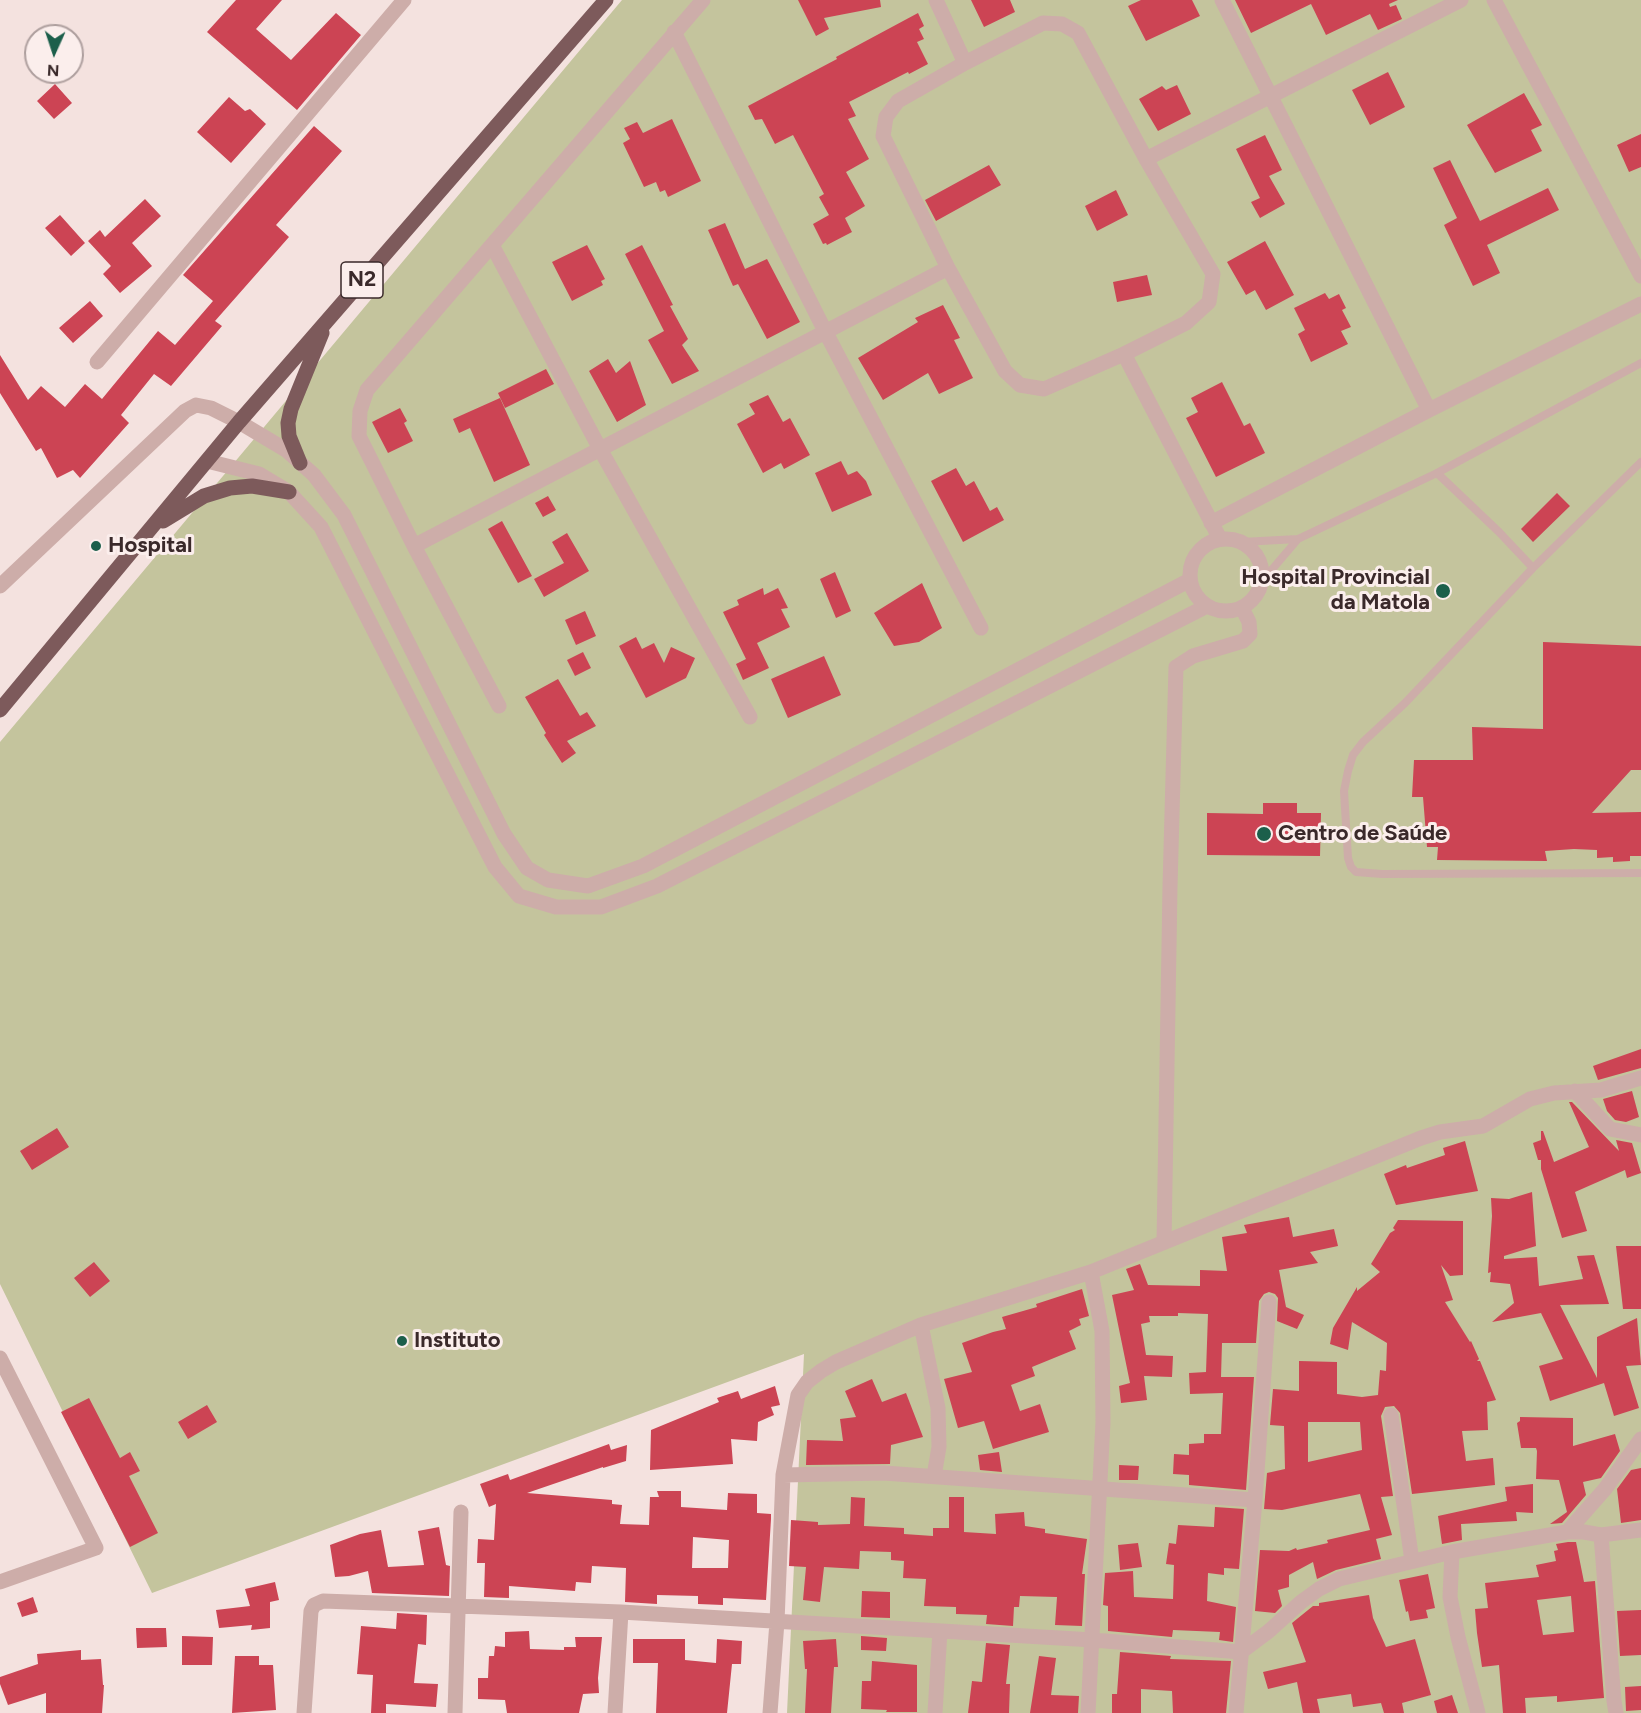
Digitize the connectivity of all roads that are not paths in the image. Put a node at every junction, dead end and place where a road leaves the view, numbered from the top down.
1 (404, 0) edge
2 (606, 0) edge
3 (703, 0) edge
4 (936, 0) edge
5 (1222, 0) edge
6 (1461, 0) edge
7 (1494, 0) edge
8 (674, 32) junction
9 (965, 63) junction
10 (1272, 97) junction
11 (1146, 159) junction
12 (492, 245) junction
13 (948, 268) junction
14 (1641, 276) edge
15 (1641, 304) edge
16 (328, 320) junction
17 (825, 331) junction
18 (1124, 354) junction
19 (97, 362) dead end
20 (1641, 363) edge
21 (1429, 410) junction
22 (239, 422) junction
23 (600, 449) junction
24 (207, 461) junction
25 (1641, 462) edge
26 (300, 463) junction
27 (1437, 473) junction
28 (289, 492) junction
29 (1211, 523) junction
30 (151, 529) junction
31 (1220, 539) junction
32 (1298, 539) junction
33 (1242, 542) junction
34 (414, 546) junction
35 (1533, 568) junction
36 (1190, 580) junction
37 (1263, 580) junction
38 (0, 586) edge
39 (1207, 606) junction
40 (1242, 608) junction
41 (981, 628) dead end
42 (499, 706) dead end
43 (0, 710) edge
44 (750, 717) dead end
45 (1641, 873) edge
46 (1641, 1078) edge
47 (1575, 1091) junction
48 (1641, 1135) edge
49 (1164, 1242) junction
50 (1091, 1272) junction
51 (1269, 1302) dead end
52 (921, 1325) junction
53 (0, 1358) edge
54 (1391, 1415) dead end
55 (1641, 1440) edge
56 (783, 1475) junction
57 (934, 1476) junction
58 (1100, 1490) junction
59 (1255, 1500) junction
60 (461, 1512) dead end
61 (1641, 1530) edge
62 (1567, 1532) junction
63 (1601, 1535) junction
64 (1452, 1552) junction
65 (1412, 1561) junction
66 (0, 1582) edge
67 (458, 1606) junction
68 (621, 1612) junction
69 (777, 1622) junction
70 (940, 1631) junction
71 (1093, 1640) junction
72 (1241, 1652) junction
73 (304, 1713) edge
74 (455, 1713) edge
75 (615, 1713) edge
76 (770, 1713) edge
77 (935, 1713) edge
78 (1088, 1713) edge
79 (1236, 1713) edge
80 (1478, 1713) edge
81 (1616, 1713) edge

1 - 19 street
2 - 16 main road, N2
3 - 8 street
4 - 9 street
5 - 10 street
6 - 10 street
7 - 14 street
8 - 12 street
8 - 17 street
9 - 11 street
9 - 13 street
10 - 11 street
10 - 21 street
11 - 18 street
12 - 23 street
12 - 34 street
13 - 17 street
13 - 18 street
15 - 21 street
16 - 22 main road, N2
16 - 26 main road
17 - 23 street
17 - 41 street
18 - 29 street
20 - 27 lane
21 - 29 street
22 - 24 main road, N2
22 - 26 street
22 - 38 street
23 - 34 street
23 - 44 street
24 - 28 street
24 - 30 main road, N2
25 - 35 lane
26 - 36 street
27 - 32 lane
27 - 35 lane
28 - 30 main road
28 - 39 street
29 - 31 street
30 - 43 main road, N2
31 - 33 street
31 - 36 street
32 - 33 lane
32 - 37 lane
33 - 37 street
34 - 42 street
35 - 45 lane
36 - 39 street
37 - 40 street
39 - 40 street
40 - 49 street
46 - 47 street
47 - 48 street
47 - 49 street
49 - 50 street
50 - 52 street
50 - 58 street
51 - 59 street
52 - 56 street
52 - 57 street
53 - 66 street
54 - 65 street
55 - 62 street
56 - 57 street
56 - 69 street
57 - 58 street
58 - 59 street
58 - 71 street
59 - 72 street
60 - 67 street
61 - 63 street
62 - 63 street
62 - 64 street
63 - 81 street
64 - 65 street
64 - 80 street
65 - 72 street
67 - 68 street
67 - 73 street
67 - 74 street
68 - 69 street
68 - 75 street
69 - 70 street
69 - 76 street
70 - 71 street
70 - 77 street
71 - 72 street
71 - 78 street
72 - 79 street

